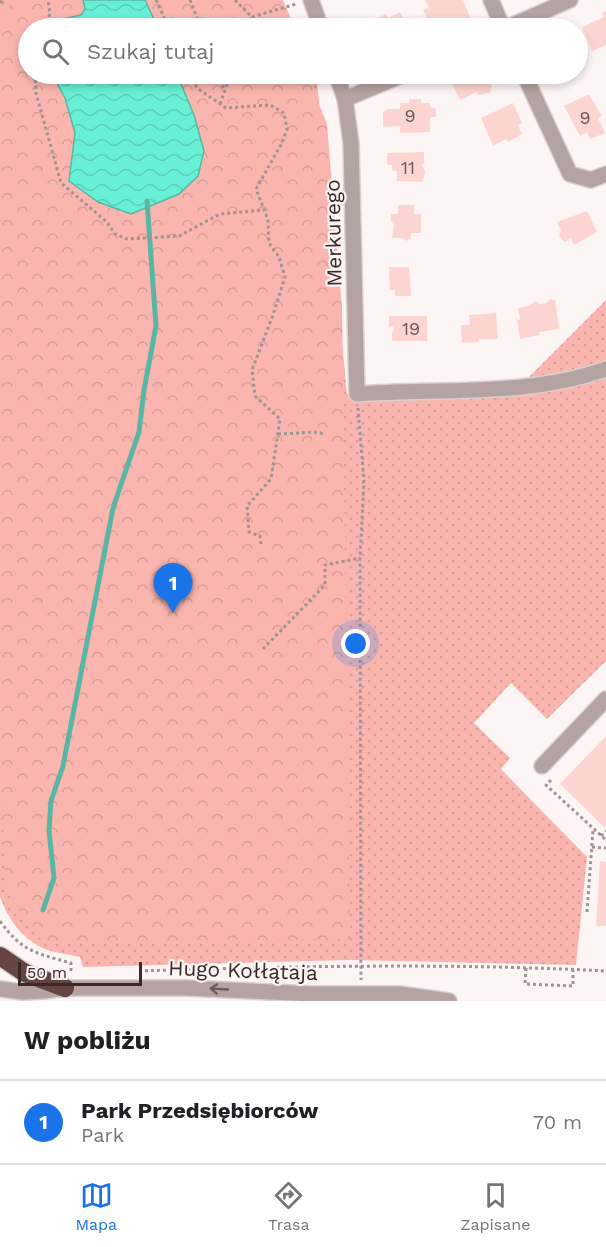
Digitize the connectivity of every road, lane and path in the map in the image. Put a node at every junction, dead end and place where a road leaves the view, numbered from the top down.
1 (48, 0) edge
2 (156, 0) edge
3 (190, 0) edge
4 (235, 0) edge
5 (491, 0) edge
6 (570, 0) edge
7 (305, 2) edge
8 (252, 17) joint
9 (48, 18) edge
10 (164, 18) edge
11 (197, 18) edge
12 (315, 18) edge
13 (500, 18) edge
14 (528, 18) edge
15 (36, 84) edge
16 (195, 84) edge
17 (222, 84) edge
18 (227, 84) edge
19 (340, 84) edge
20 (381, 84) edge
21 (529, 84) edge
22 (225, 91) junction
23 (345, 99) junction
24 (220, 104) junction
25 (606, 174) edge
26 (263, 210) junction
27 (606, 369) edge
28 (357, 394) junction
29 (278, 434) junction
30 (324, 434) dead end
31 (261, 544) dead end
32 (360, 558) junction
33 (263, 649) dead end
34 (606, 699) edge
35 (542, 766) joint
36 (593, 828) junction
37 (606, 831) edge
38 (601, 836) junction
39 (606, 840) edge
40 (592, 847) junction
41 (606, 848) edge
42 (587, 912) dead end
43 (0, 921) edge
44 (0, 956) edge
45 (362, 968) junction
46 (526, 968) junction
47 (71, 970) dead end
48 (573, 970) junction
49 (130, 971) dead end
50 (606, 972) edge
51 (64, 988) junction
52 (0, 989) edge
53 (361, 998) edge
54 (449, 1001) edge

1 - 9 path
2 - 10 path
3 - 11 path
4 - 8 path
5 - 13 street
6 - 14 street
7 - 8 path
7 - 12 street
15 - 26 path
16 - 24 path
17 - 22 path
18 - 22 path
19 - 23 street, Merkurego
20 - 23 street
21 - 25 street
22 - 24 path
23 - 28 street, Merkurego
24 - 26 path
26 - 29 path
27 - 28 street
28 - 32 path
29 - 30 path
29 - 31 path
32 - 33 path
32 - 45 path
34 - 35 street
35 - 36 path
36 - 38 path
36 - 40 path
37 - 38 path
38 - 39 path
40 - 41 path
40 - 42 path
43 - 47 path
44 - 51 highway
45 - 46 path
45 - 49 path
45 - 53 path
46 - 48 path
46 - 48 path
48 - 50 path
51 - 52 street, Hugo Kołłątaja
53 -> 51 street, Hugo Kołłątaja
53 - 54 street, Hugo Kołłątaja

